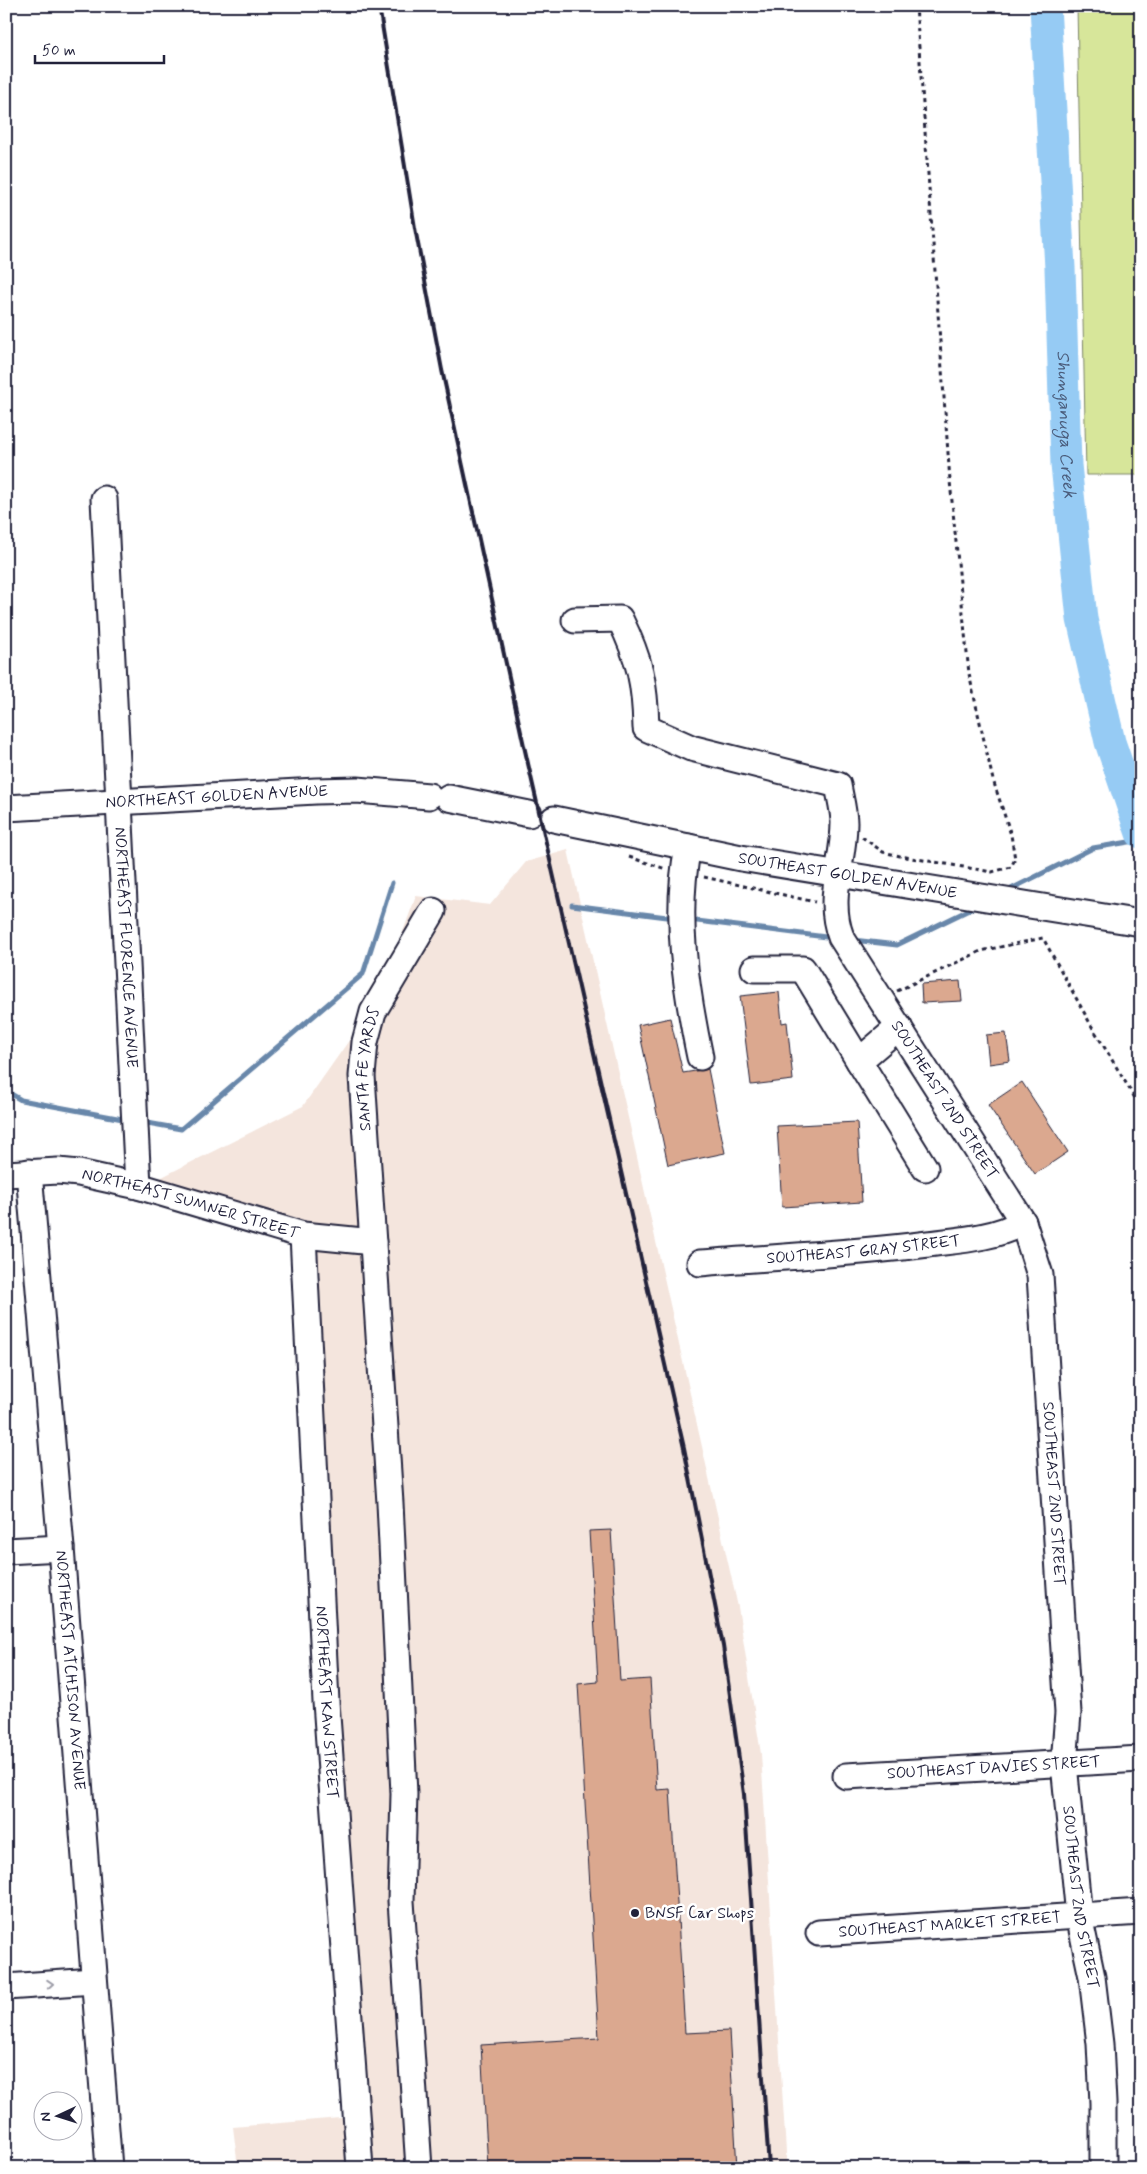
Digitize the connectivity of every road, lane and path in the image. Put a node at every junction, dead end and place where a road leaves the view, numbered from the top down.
1 (916, 6) edge
2 (104, 499) dead end
3 (575, 620) dead end
4 (119, 802) junction
5 (6, 808) edge
6 (529, 814) dead end
7 (554, 819) dead end
8 (843, 830) junction
9 (688, 847) junction
10 (628, 857) dead end
11 (682, 872) junction
12 (837, 874) junction
13 (834, 906) junction
14 (433, 911) dead end
15 (1141, 923) edge
16 (754, 969) dead end
17 (883, 1001) junction
18 (899, 1027) junction
19 (700, 1057) dead end
20 (860, 1060) junction
21 (1141, 1108) edge
22 (925, 1168) dead end
23 (17, 1173) edge
24 (138, 1186) junction
25 (1023, 1222) junction
26 (303, 1235) junction
27 (373, 1242) junction
28 (700, 1263) dead end
29 (61, 1548) junction
30 (6, 1552) edge
31 (1141, 1759) edge
32 (1064, 1764) junction
33 (846, 1776) dead end
34 (1141, 1912) edge
35 (1079, 1916) junction
36 (819, 1933) dead end
37 (94, 1981) junction
38 (6, 1986) edge
39 (109, 2168) edge
40 (360, 2168) edge
41 (419, 2168) edge
42 (1103, 2168) edge

1 - 8 path
2 - 4 street, NORTHEAST FLORENCE AVENUE
3 - 8 street, SOUTHEAST 2ND STREET
4 - 5 street, NORTHEAST GOLDEN AVENUE
4 - 6 street, NORTHEAST GOLDEN AVENUE
4 - 24 street, NORTHEAST FLORENCE AVENUE
7 - 9 street, SOUTHEAST GOLDEN AVENUE
8 - 12 street, SOUTHEAST 2ND STREET
9 - 11 street
9 - 12 street, SOUTHEAST GOLDEN AVENUE
10 - 11 path
11 - 13 path
11 - 19 street
12 - 13 street, SOUTHEAST 2ND STREET
12 - 15 street, SOUTHEAST GOLDEN AVENUE
13 - 17 street, SOUTHEAST 2ND STREET
14 - 27 street, SANTA FE YARDS
16 - 20 street
17 - 18 street, SOUTHEAST 2ND STREET
17 - 21 path
18 - 20 street
18 - 25 street, SOUTHEAST 2ND STREET
20 - 22 street
23 - 24 street, NORTHEAST SUMNER STREET
23 - 29 street, NORTHEAST ATCHISON AVENUE
24 - 26 street, NORTHEAST SUMNER STREET
25 - 28 street, SOUTHEAST GRAY STREET
25 - 32 street, SOUTHEAST 2ND STREET
26 - 27 street, NORTHEAST SUMNER STREET
26 - 40 street, NORTHEAST KAW STREET
27 - 41 street, SANTA FE YARDS
29 - 30 street
29 - 37 street, NORTHEAST ATCHISON AVENUE
31 - 32 street, SOUTHEAST DAVIES STREET
32 - 33 street, SOUTHEAST DAVIES STREET
32 - 35 street, SOUTHEAST 2ND STREET
34 - 35 street, SOUTHEAST MARKET STREET
35 - 36 street, SOUTHEAST MARKET STREET
35 - 42 street, SOUTHEAST 2ND STREET
38 -> 37 street
37 - 39 street, NORTHEAST ATCHISON AVENUE

